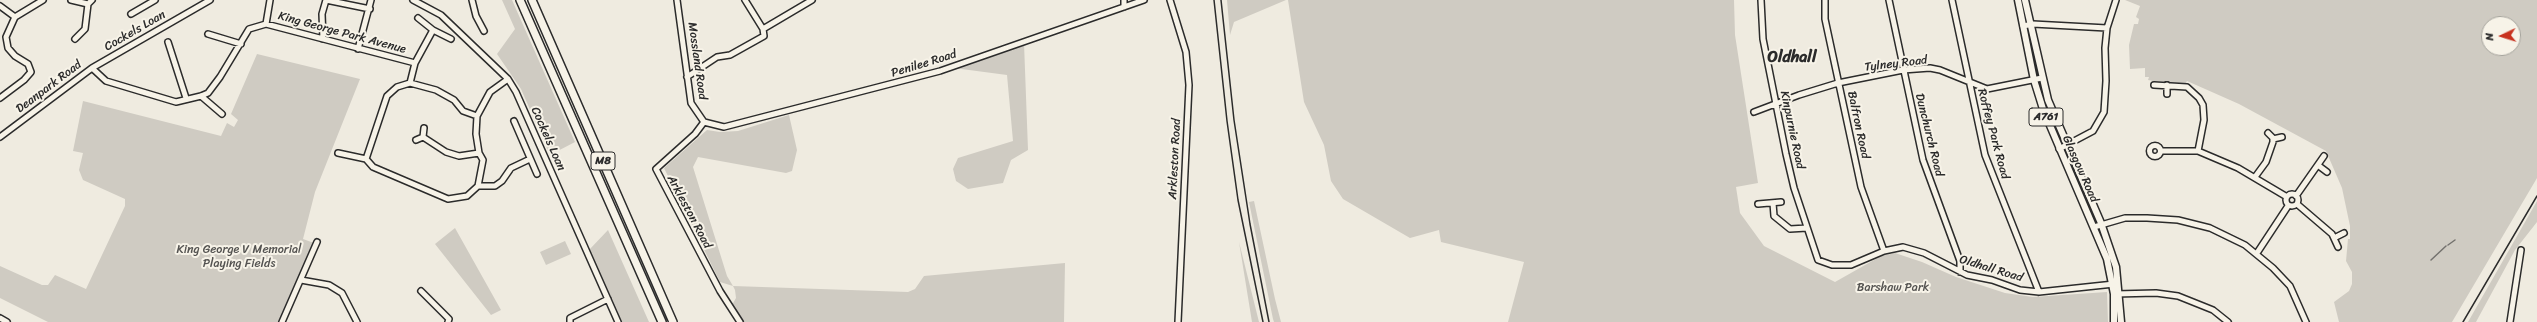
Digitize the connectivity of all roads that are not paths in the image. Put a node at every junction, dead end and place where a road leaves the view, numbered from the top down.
1 (43, 0) edge
2 (71, 0) edge
3 (92, 0) edge
4 (155, 0) edge
5 (210, 0) edge
6 (270, 0) edge
7 (326, 0) edge
8 (371, 0) edge
9 (414, 0) edge
10 (472, 0) edge
11 (520, 0) edge
12 (532, 0) edge
13 (677, 0) edge
14 (745, 0) edge
15 (812, 0) edge
16 (1124, 0) edge
17 (1144, 0) edge
18 (1170, 0) edge
19 (1761, 0) edge
20 (1825, 0) edge
21 (1889, 0) edge
22 (1952, 0) edge
23 (2018, 0) edge
24 (2025, 0) edge
25 (2116, 0) edge
26 (88, 4) junction
27 (0, 6) edge
28 (1124, 7) junction
29 (370, 9) junction
30 (131, 14) dead end
31 (15, 17) junction
32 (418, 18) dead end
33 (266, 24) junction
34 (2026, 25) junction
35 (2107, 28) junction
36 (763, 29) junction
37 (433, 30) junction
38 (484, 31) dead end
39 (208, 34) dead end
40 (75, 39) dead end
41 (323, 39) junction
42 (451, 39) dead end
43 (168, 42) dead end
44 (241, 44) junction
45 (358, 48) junction
46 (415, 63) junction
47 (92, 68) junction
48 (1903, 70) junction
49 (687, 77) junction
50 (2042, 78) junction
51 (508, 79) junction
52 (2034, 80) junction
53 (1968, 81) junction
54 (410, 83) junction
55 (1838, 83) junction
56 (2154, 85) dead end
57 (2167, 85) junction
58 (2167, 94) dead end
59 (201, 96) junction
60 (0, 98) edge
61 (186, 98) junction
62 (1776, 104) junction
63 (1754, 112) dead end
64 (222, 114) dead end
65 (477, 116) junction
66 (514, 121) dead end
67 (704, 122) junction
68 (424, 128) dead end
69 (2268, 133) dead end
70 (0, 137) edge
71 (423, 137) junction
72 (2282, 137) dead end
73 (2274, 139) junction
74 (416, 140) dead end
75 (2066, 147) junction
76 (2060, 149) junction
77 (2160, 151) dead end
78 (2198, 151) junction
79 (338, 153) dead end
80 (479, 153) junction
81 (2324, 156) dead end
82 (366, 159) junction
83 (530, 159) junction
84 (2319, 166) junction
85 (2326, 172) dead end
86 (536, 174) dead end
87 (2255, 178) junction
88 (478, 186) junction
89 (2296, 196) junction
90 (2287, 197) junction
91 (1781, 202) dead end
92 (1773, 203) junction
93 (1758, 204) dead end
94 (2297, 204) junction
95 (2288, 206) junction
96 (2101, 223) junction
97 (2094, 227) junction
98 (1807, 228) junction
99 (2344, 233) dead end
100 (2334, 238) junction
101 (317, 242) dead end
102 (2338, 246) dead end
103 (2521, 250) dead end
104 (1884, 251) junction
105 (2257, 253) junction
106 (1818, 260) joint
107 (1960, 272) junction
108 (301, 280) junction
109 (2119, 283) junction
110 (2112, 284) junction
111 (422, 291) dead end
112 (2039, 292) junction
113 (2117, 294) junction
114 (608, 299) junction
115 (0, 318) edge
116 (7, 322) edge
117 (282, 322) edge
118 (357, 322) edge
119 (448, 322) edge
120 (570, 322) edge
121 (618, 322) edge
122 (662, 322) edge
123 (673, 322) edge
124 (740, 322) edge
125 (1178, 322) edge
126 (2114, 322) edge
127 (2121, 322) edge
128 (2228, 322) edge
129 (2306, 322) edge
130 (2510, 322) edge

1 - 31 street
2 - 26 street
3 - 26 street
4 - 30 street
5 - 47 street, Cockels Loan
6 - 33 street
7 - 29 street
7 - 41 street
8 - 29 street
9 - 51 street, Cockels Loan
10 - 38 street
11 - 122 highway, M8
12 - 123 highway, M8
13 - 49 street, Mossland Road
14 - 36 street
15 - 36 street
16 - 28 street
17 - 28 street, Penilee Road
18 - 125 street, Arkleston Road
19 - 62 street, Kinpurnie Road
20 - 55 street, Balfron Road
21 - 48 street, Dunchurch Road
22 - 53 street, Roffey Park Road
23 - 34 main road, Glasgow Road / A761
24 - 34 main road, Glasgow Road / A761
25 - 35 street
26 - 40 street
27 - 31 street
28 - 67 street, Penilee Road
29 - 45 street
31 - 60 street
32 - 37 street
33 - 41 street, King George Park Avenue
33 - 44 street, King George Park Avenue
34 - 35 street
34 - 50 main road, Glasgow Road / A761
34 - 52 main road, Glasgow Road / A761
35 - 75 street
36 - 49 street
37 - 42 street
37 - 46 street
39 - 44 street
41 - 45 street, King George Park Avenue
43 - 61 street
44 - 59 street, King George Park Avenue
45 - 46 street, King George Park Avenue
46 - 54 street
47 - 61 street
47 - 70 street, Deanpark Road
48 - 53 street, Tylney Road
48 - 55 street, Tylney Road
48 - 107 street, Dunchurch Road
49 - 67 street, Mossland Road
50 - 52 street, Tylney Road
50 - 75 main road, Glasgow Road / A761
51 - 65 street
51 - 114 street, Cockels Loan
52 - 53 street, Tylney Road
52 - 76 main road, Glasgow Road / A761
53 - 112 street, Roffey Park Road
54 - 65 street
54 - 82 street
55 - 62 street, Tylney Road
55 - 104 street, Balfron Road
56 - 57 street
57 - 58 street
57 - 78 street
59 - 61 street
59 - 64 street
62 - 63 street, Tylney Road
62 - 98 street, Kinpurnie Road
65 - 80 street
66 - 83 street
67 - 124 street, Arkleston Road
68 - 71 street
69 - 73 street
71 - 74 street
71 - 80 street
72 - 73 street
73 - 87 street
75 - 76 street
75 - 96 main road, Glasgow Road / A761
76 - 97 main road, Glasgow Road / A761
77 - 78 street
78 - 87 street
79 - 82 street
80 - 88 street
81 - 84 street
82 - 88 street
83 - 86 street
83 - 88 street
84 - 85 street
84 - 89 street
87 - 90 street
89 - 90 street
89 - 94 street
90 - 95 street
91 - 92 street
92 - 93 street
92 - 98 street
94 - 95 street
94 - 100 street
95 - 105 street
96 - 97 street
96 - 105 street
96 - 109 main road, Glasgow Road / A761
97 - 110 main road, Glasgow Road / A761
98 - 106 street, Kinpurnie Road
99 - 100 street
100 - 102 street
101 - 108 street
103 - 130 street
104 - 106 street, Oldhall Road
104 - 107 street, Oldhall Road
105 - 129 street
107 - 112 street, Oldhall Road
108 - 117 street
108 - 118 street
109 - 110 street, Oldhall Road
109 - 113 main road, Glasgow Road / A761
110 - 112 street, Oldhall Road
110 - 113 main road, Glasgow Road / A761
111 - 119 street
113 - 126 main road, Glasgow Road / A761
113 - 127 main road, Glasgow Road / A761
113 - 128 street
114 - 120 street
114 - 121 street, Cockels Loan
115 - 116 street

